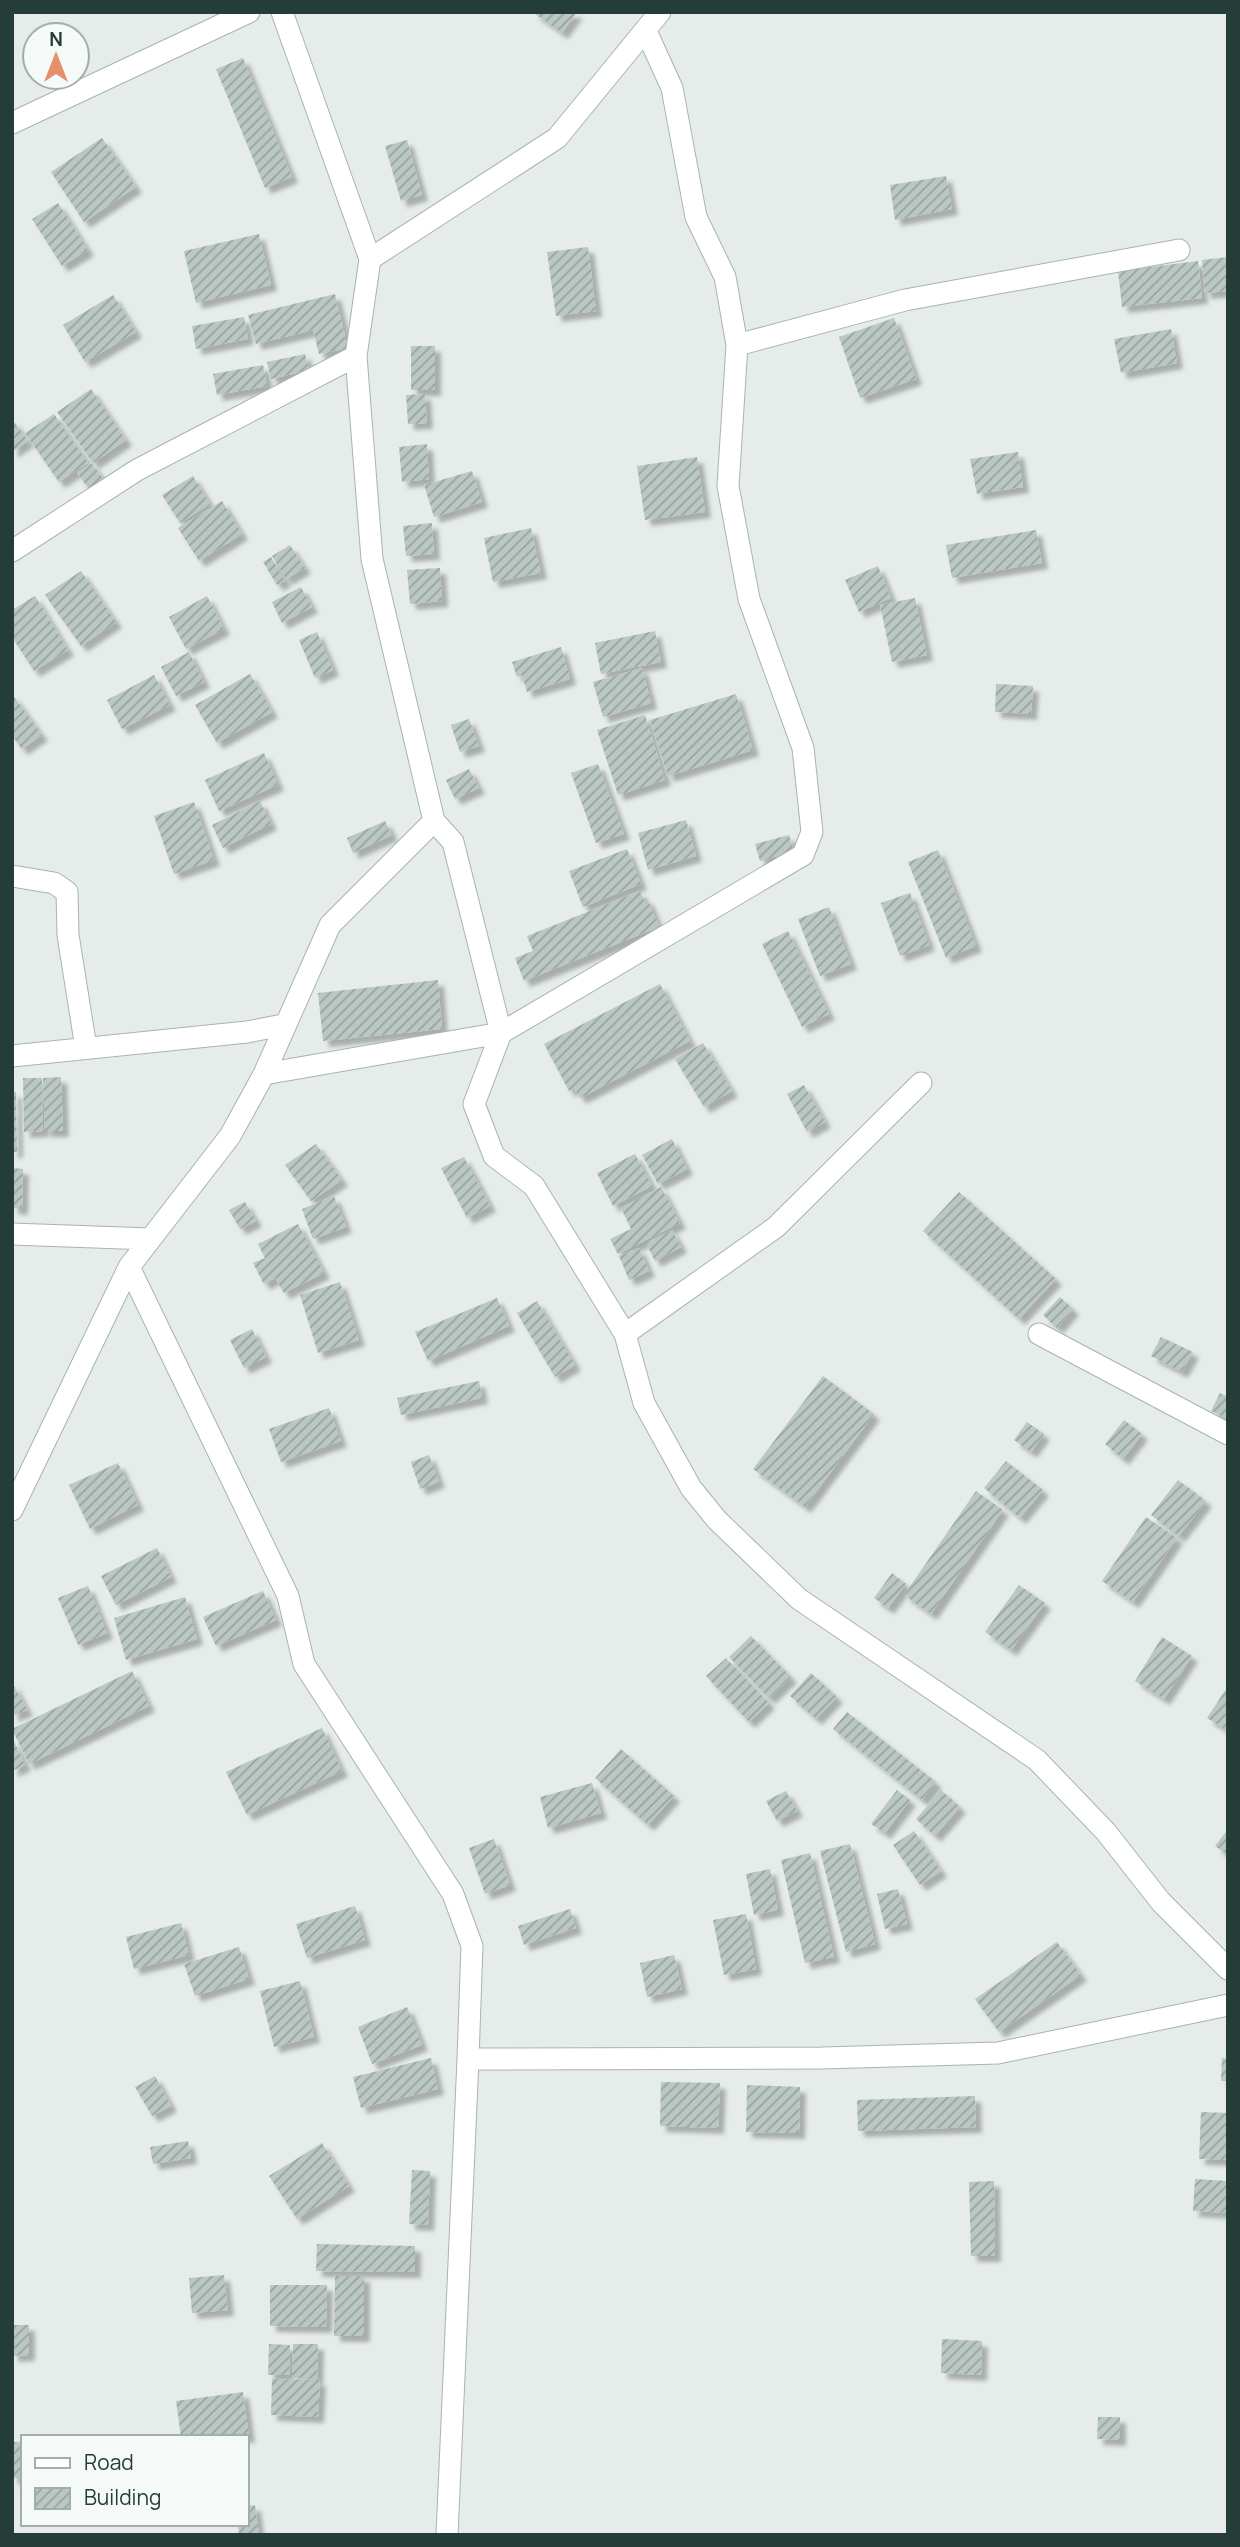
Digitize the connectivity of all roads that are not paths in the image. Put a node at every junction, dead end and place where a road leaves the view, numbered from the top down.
1 (249, 12) edge
2 (282, 12) edge
3 (660, 12) edge
4 (646, 31) junction
5 (12, 123) edge
6 (1179, 250) dead end
7 (370, 259) junction
8 (737, 345) junction
9 (356, 356) junction
10 (12, 551) edge
11 (434, 821) junction
12 (12, 876) edge
13 (283, 1025) junction
14 (501, 1033) junction
15 (86, 1048) junction
16 (12, 1055) edge
17 (264, 1074) junction
18 (921, 1083) dead end
19 (12, 1234) edge
20 (150, 1239) junction
21 (129, 1267) junction
22 (625, 1334) junction
23 (1039, 1334) dead end
24 (1228, 1434) edge
25 (12, 1510) edge
26 (1228, 1969) edge
27 (1228, 2005) edge
28 (468, 2059) junction
29 (447, 2535) edge

1 - 5 street
2 - 7 street
3 - 4 street
4 - 7 street
4 - 8 street
6 - 8 street
7 - 9 street
8 - 14 street
9 - 10 street
9 - 11 street
11 - 13 street
11 - 14 street
12 - 15 street
13 - 15 street
13 - 17 street
14 - 17 street
14 - 22 street
15 - 16 street
17 - 20 street
18 - 22 street
19 - 20 street
20 - 21 street
21 - 25 street
21 - 28 street
22 - 26 street
23 - 24 street
27 - 28 street
28 - 29 street

